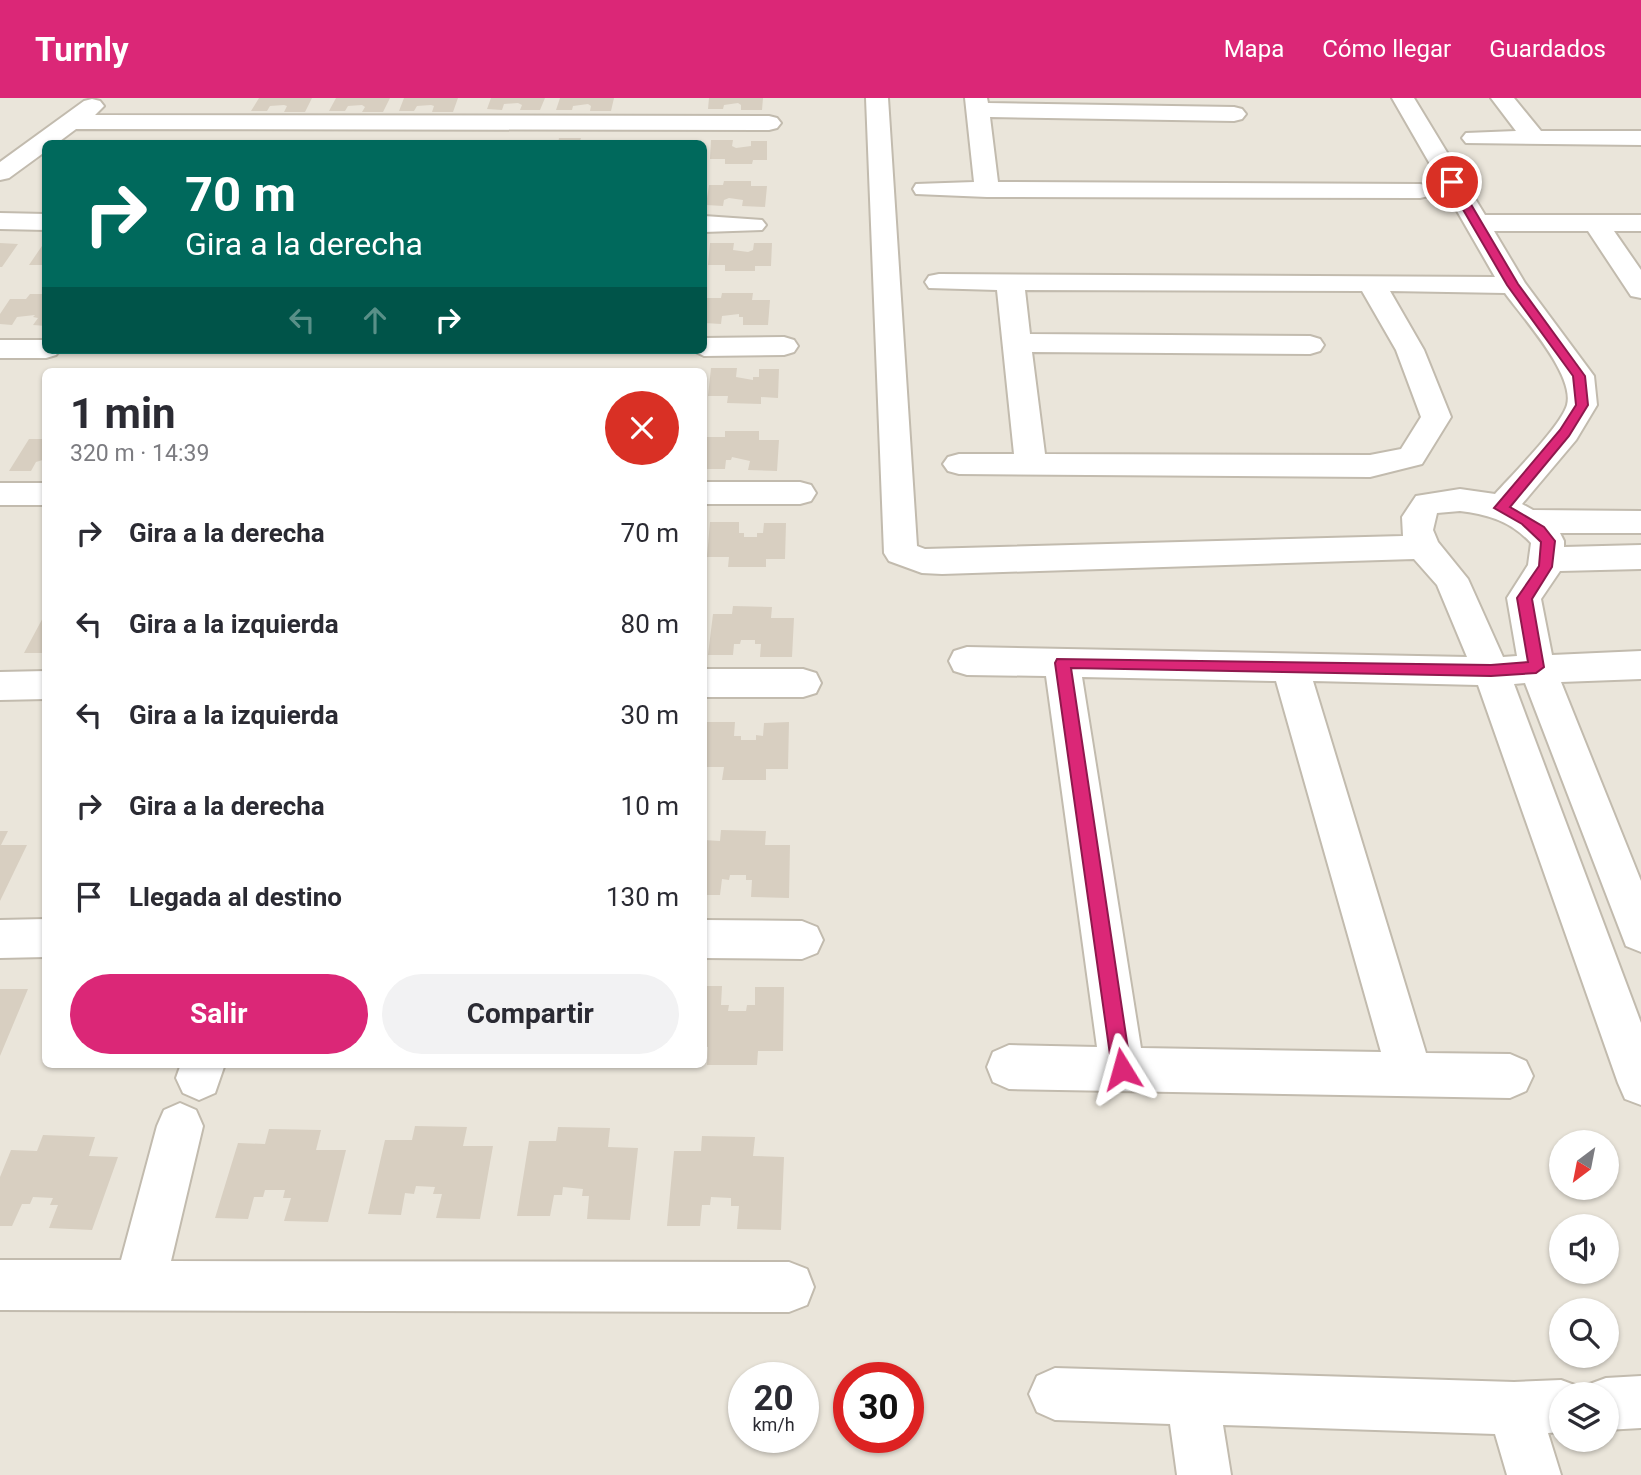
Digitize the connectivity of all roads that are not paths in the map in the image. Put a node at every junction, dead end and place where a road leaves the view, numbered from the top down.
1 (103, 98) edge
2 (877, 98) edge
3 (1404, 98) edge
4 (1502, 98) edge
5 (976, 104) edge
6 (1234, 114) dead end
7 (71, 122) junction
8 (769, 123) dead end
9 (21, 130) dead end
10 (1474, 138) dead end
11 (1534, 138) junction
12 (1641, 138) edge
13 (46, 140) edge
14 (42, 143) edge
15 (0, 145) edge
16 (0, 173) edge
17 (925, 189) dead end
18 (987, 190) junction
19 (1420, 191) dead end
20 (0, 221) edge
21 (42, 222) edge
22 (1476, 223) junction
23 (1596, 223) junction
24 (1641, 223) edge
25 (707, 224) edge
26 (753, 225) dead end
27 (939, 282) dead end
28 (1010, 282) junction
29 (1371, 283) junction
30 (1513, 285) junction
31 (1641, 290) edge
32 (1017, 342) junction
33 (1310, 345) dead end
34 (784, 346) dead end
35 (707, 347) edge
36 (0, 349) edge
37 (42, 349) edge
38 (959, 464) dead end
39 (1031, 464) junction
40 (707, 493) edge
41 (800, 493) dead end
42 (0, 494) edge
43 (42, 494) edge
44 (1514, 514) junction
45 (1641, 522) edge
46 (1423, 547) junction
47 (1641, 557) edge
48 (1546, 559) junction
49 (967, 661) dead end
50 (1062, 663) junction
51 (1290, 666) junction
52 (1536, 667) junction
53 (1491, 670) junction
54 (1638, 671) edge
55 (707, 683) edge
56 (803, 683) dead end
57 (0, 685) edge
58 (42, 685) edge
59 (1641, 933) edge
60 (42, 938) edge
61 (0, 939) edge
62 (707, 939) edge
63 (802, 940) dead end
64 (1009, 1067) dead end
65 (1122, 1069) junction
66 (1409, 1075) junction
67 (1510, 1076) dead end
68 (1641, 1083) edge
69 (180, 1126) dead end
70 (140, 1284) junction
71 (0, 1285) edge
72 (789, 1287) dead end
73 (1055, 1395) dead end
74 (1192, 1397) junction
75 (1641, 1402) edge
76 (1619, 1403) edge
77 (1537, 1407) edge
78 (1204, 1475) edge
79 (1534, 1475) edge

1 - 7 street
2 - 46 street
3 - 22 street
4 - 11 street
5 - 6 street
5 - 18 street
7 - 8 street
7 - 13 street
9 - 15 street
10 - 11 street
11 - 12 street
14 - 16 street
17 - 18 street
18 - 19 street
20 - 21 street
22 - 23 street
22 - 30 street
23 - 24 street
23 - 31 street
25 - 26 street
27 - 28 street
28 - 29 street
28 - 32 street
29 - 30 street
29 - 39 street
30 - 44 street
32 - 33 street
32 - 39 street
34 - 35 street
36 - 37 street
38 - 39 street
40 - 41 street
42 - 43 street
44 - 45 street
44 - 46 street
44 - 48 street
46 - 53 street
47 - 48 street
48 - 52 street
49 - 50 street
50 - 51 street
50 - 65 street
51 - 53 street
51 - 66 street
52 - 53 street
52 - 54 street
52 - 59 street
53 - 68 street
55 - 56 street
57 - 58 street
60 - 61 street
62 - 63 street
64 - 65 street
65 - 66 street
66 - 67 street
69 - 70 street
70 - 71 street
70 - 72 street
73 - 74 street
74 - 77 street
74 - 78 street
75 - 76 street
77 - 79 street

